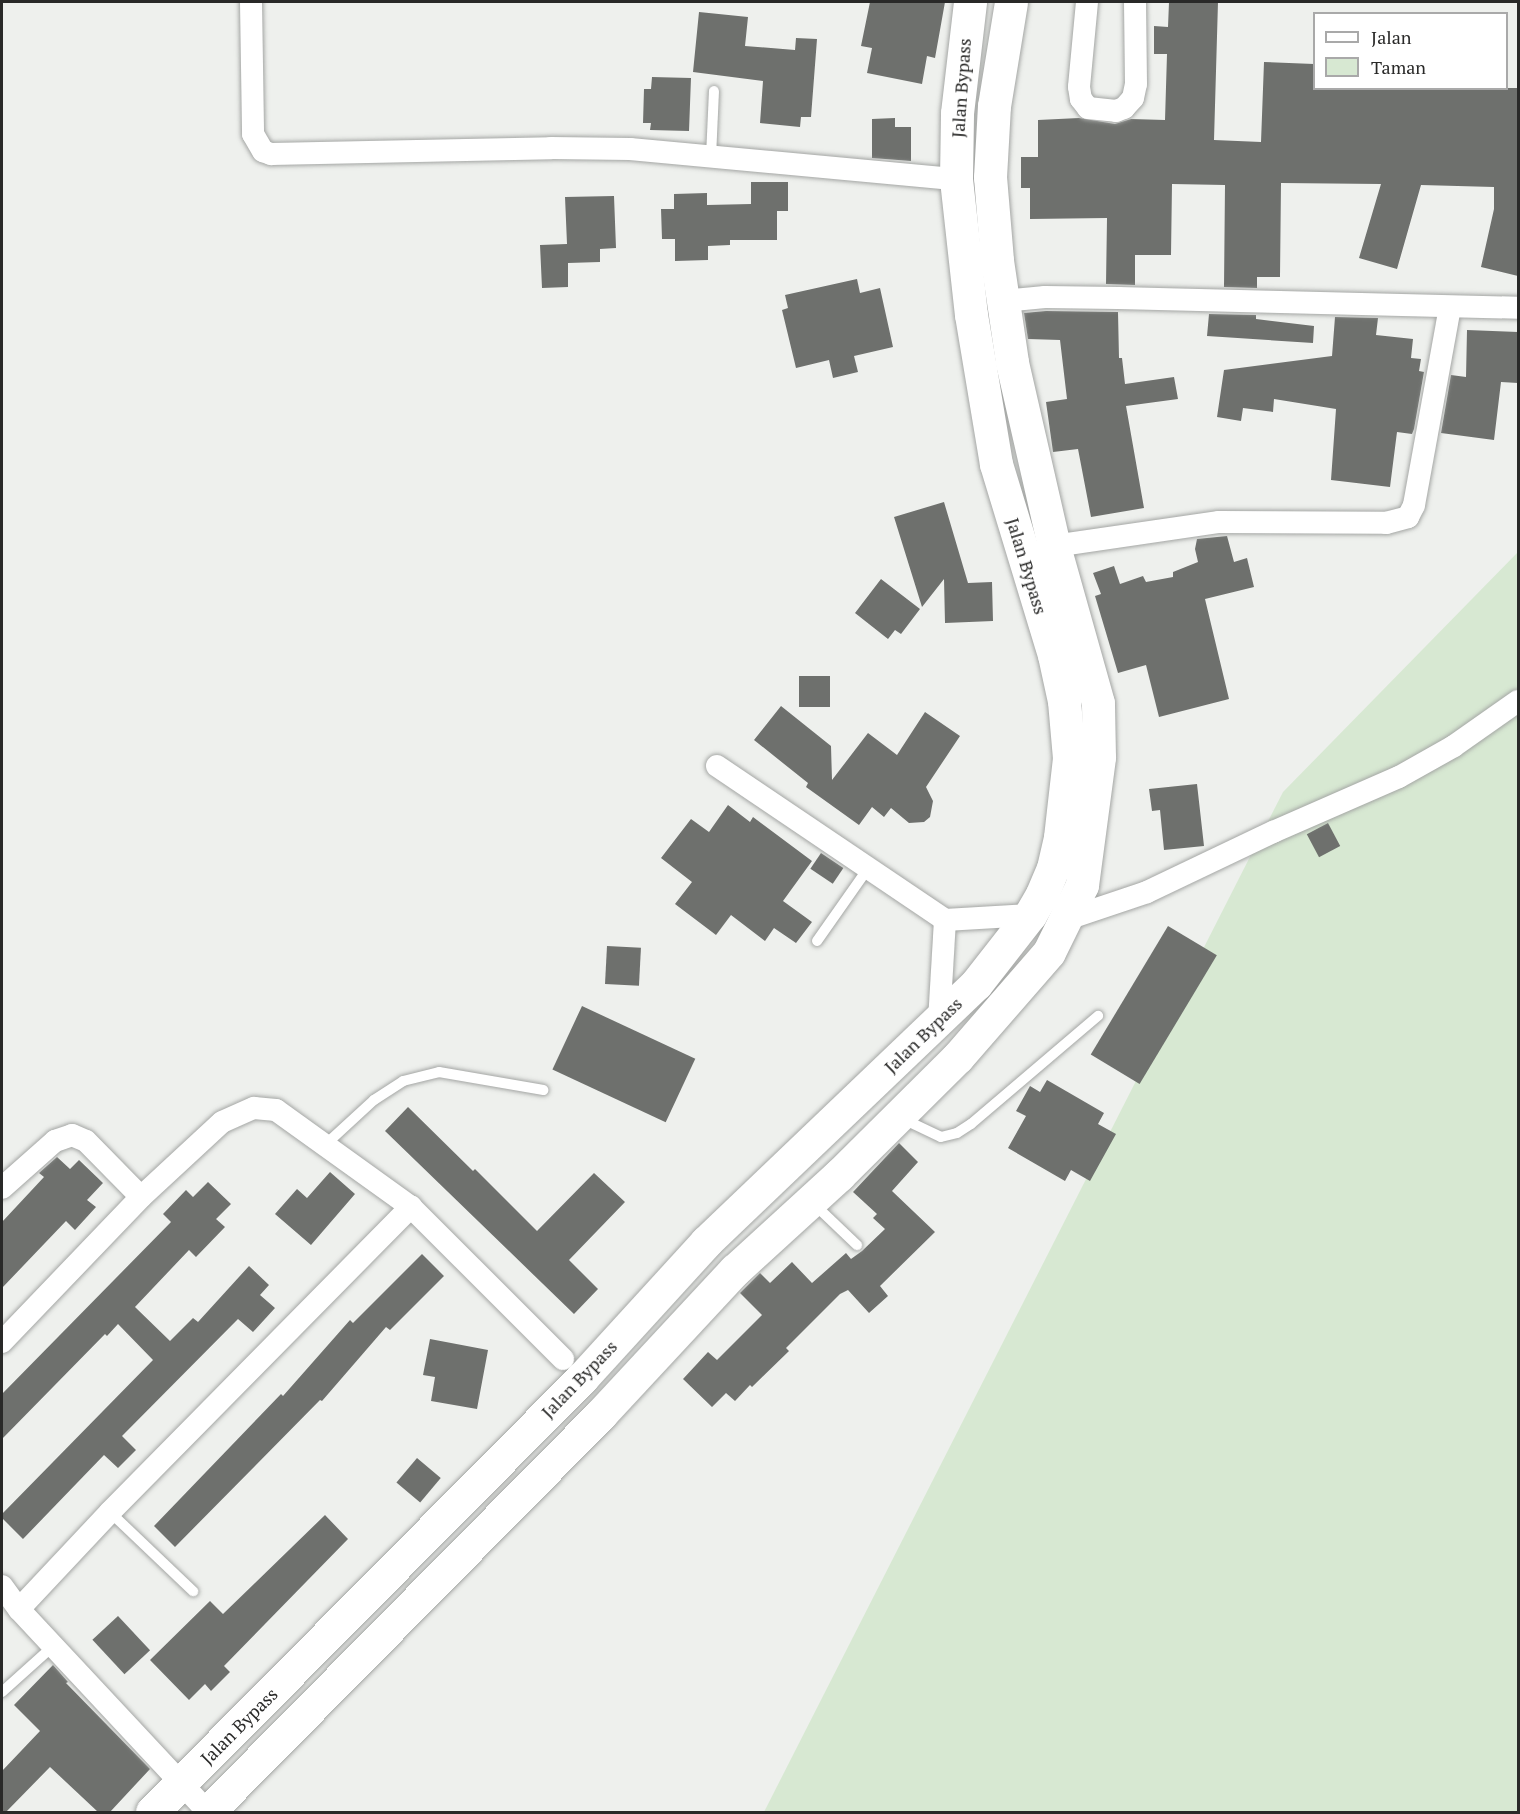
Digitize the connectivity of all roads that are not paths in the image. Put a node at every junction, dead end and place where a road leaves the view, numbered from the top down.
1 (251, 2) edge
2 (970, 2) edge
3 (1011, 2) edge
4 (1087, 2) edge
5 (1135, 2) edge
6 (714, 92) dead end
7 (711, 157) junction
8 (956, 180) junction
9 (1004, 301) junction
10 (1450, 306) junction
11 (1518, 308) edge
12 (1054, 546) junction
13 (1518, 701) edge
14 (717, 766) dead end
15 (869, 867) junction
16 (1030, 915) junction
17 (1067, 919) junction
18 (945, 920) junction
19 (817, 941) dead end
20 (1098, 1016) dead end
21 (939, 1021) junction
22 (543, 1090) dead end
23 (898, 1117) junction
24 (325, 1146) junction
25 (2, 1188) edge
26 (141, 1197) junction
27 (811, 1201) junction
28 (411, 1207) junction
29 (706, 1242) junction
30 (857, 1245) dead end
31 (735, 1270) junction
32 (2, 1342) edge
33 (572, 1368) junction
34 (110, 1512) junction
35 (2, 1586) edge
36 (193, 1591) dead end
37 (19, 1609) junction
38 (52, 1647) junction
39 (2, 1692) edge
40 (183, 1782) junction
41 (152, 1812) edge
42 (208, 1812) edge

1 - 7 street
2 - 8 highway, Jalan Bypass
3 - 9 highway, Jalan Bypass
4 - 5 street
6 - 7 lane
7 - 8 street
8 - 16 highway, Jalan Bypass
9 - 10 street
9 - 12 highway, Jalan Bypass
10 - 11 street
10 - 12 street
12 - 17 highway, Jalan Bypass
13 - 17 street
14 - 15 street
15 - 18 street
15 - 19 lane
16 - 18 street
16 - 21 highway, Jalan Bypass
17 - 23 highway, Jalan Bypass
18 - 21 street
20 - 23 lane
21 - 29 highway, Jalan Bypass
22 - 24 lane
23 - 27 highway, Jalan Bypass
24 - 26 street
24 - 28 street
25 - 26 street
26 - 32 street
27 - 30 lane
27 - 31 highway, Jalan Bypass
28 - 33 street
28 - 34 street
29 - 31 highway
29 - 33 highway, Jalan Bypass
31 - 42 highway, Jalan Bypass
33 - 40 highway, Jalan Bypass
34 - 36 lane
34 - 37 street
35 - 37 street
37 - 38 street
38 - 39 lane
38 - 40 street
40 - 41 highway, Jalan Bypass
40 - 42 street

